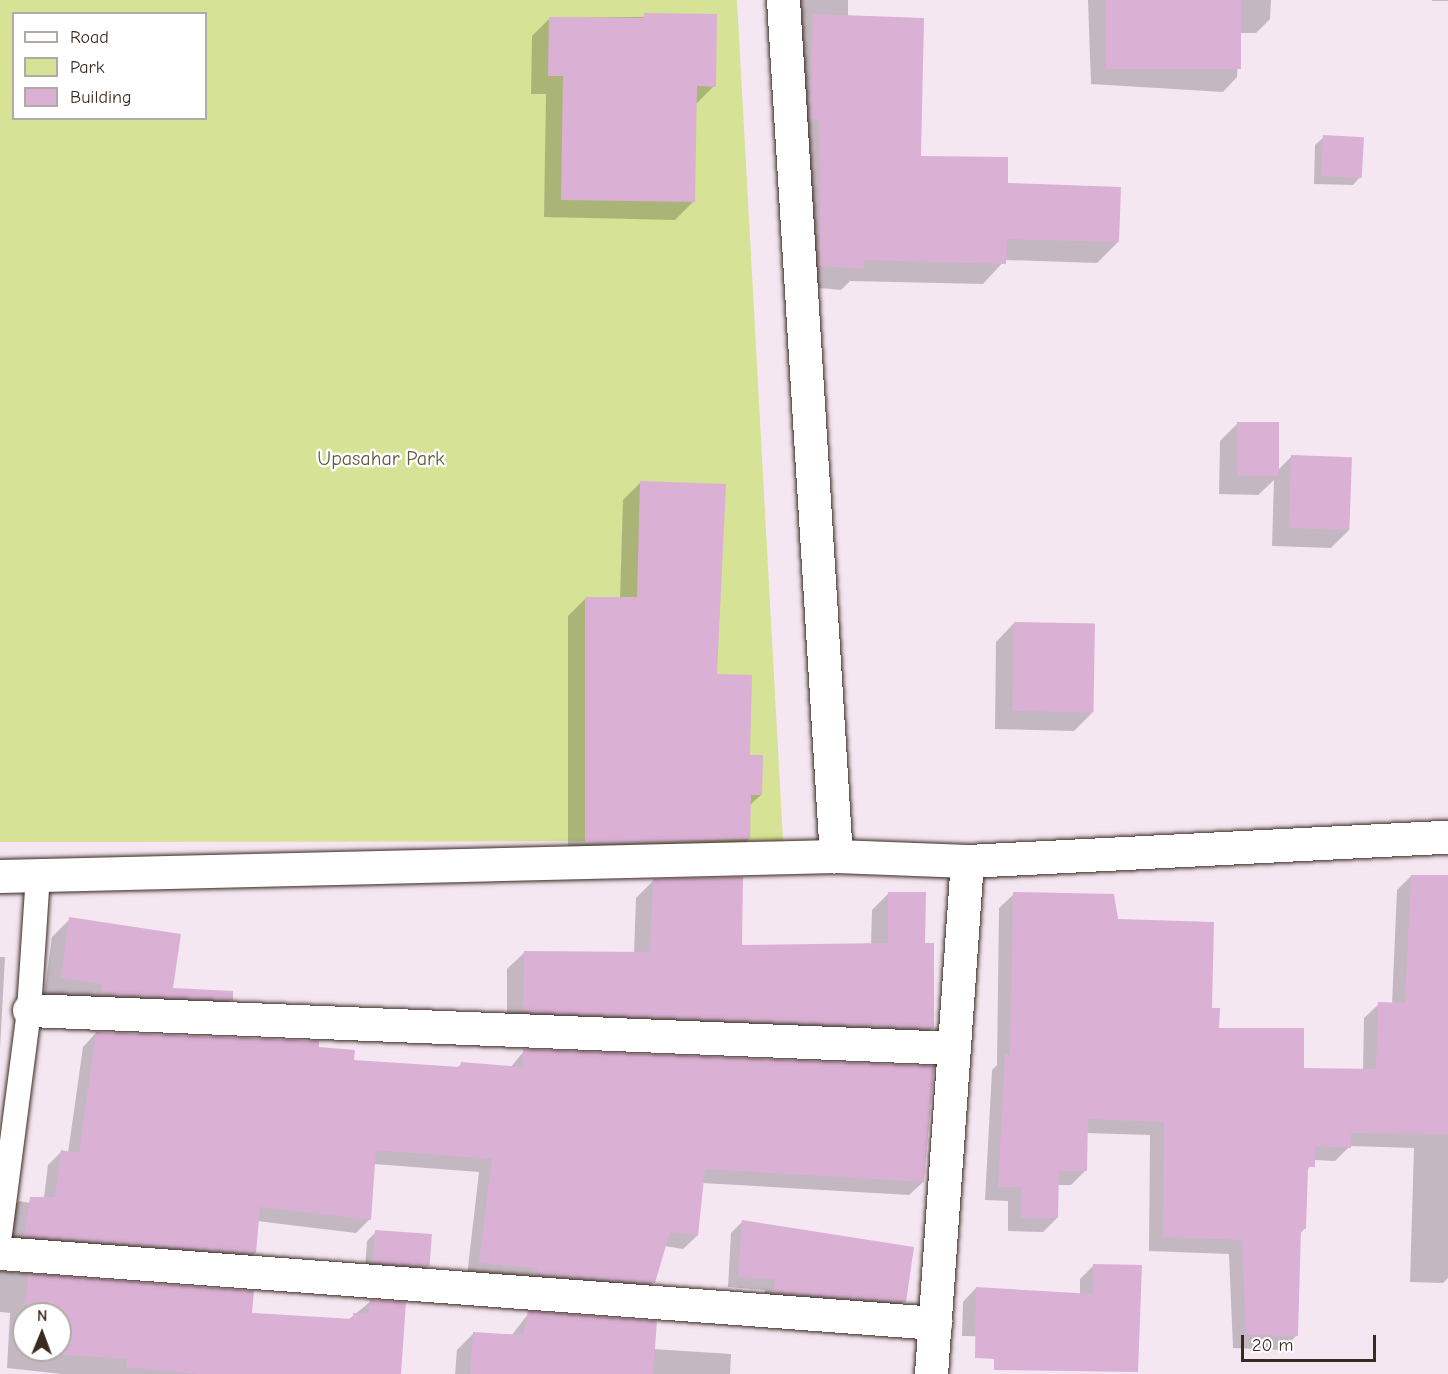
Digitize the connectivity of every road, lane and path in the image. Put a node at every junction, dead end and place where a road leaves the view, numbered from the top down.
1 (783, 0) edge
2 (1448, 837) edge
3 (836, 856) junction
4 (967, 861) junction
5 (0, 876) edge
6 (38, 876) junction
7 (29, 1010) junction
8 (954, 1048) junction
9 (0, 1234) edge
10 (0, 1253) edge
11 (935, 1323) junction
12 (931, 1374) edge

1 - 3 street
2 - 4 street
3 - 4 street
3 - 6 street
4 - 8 street
5 - 6 street
6 - 7 lane
7 - 8 street
7 - 9 lane
8 - 11 street
10 - 11 street
11 - 12 street

